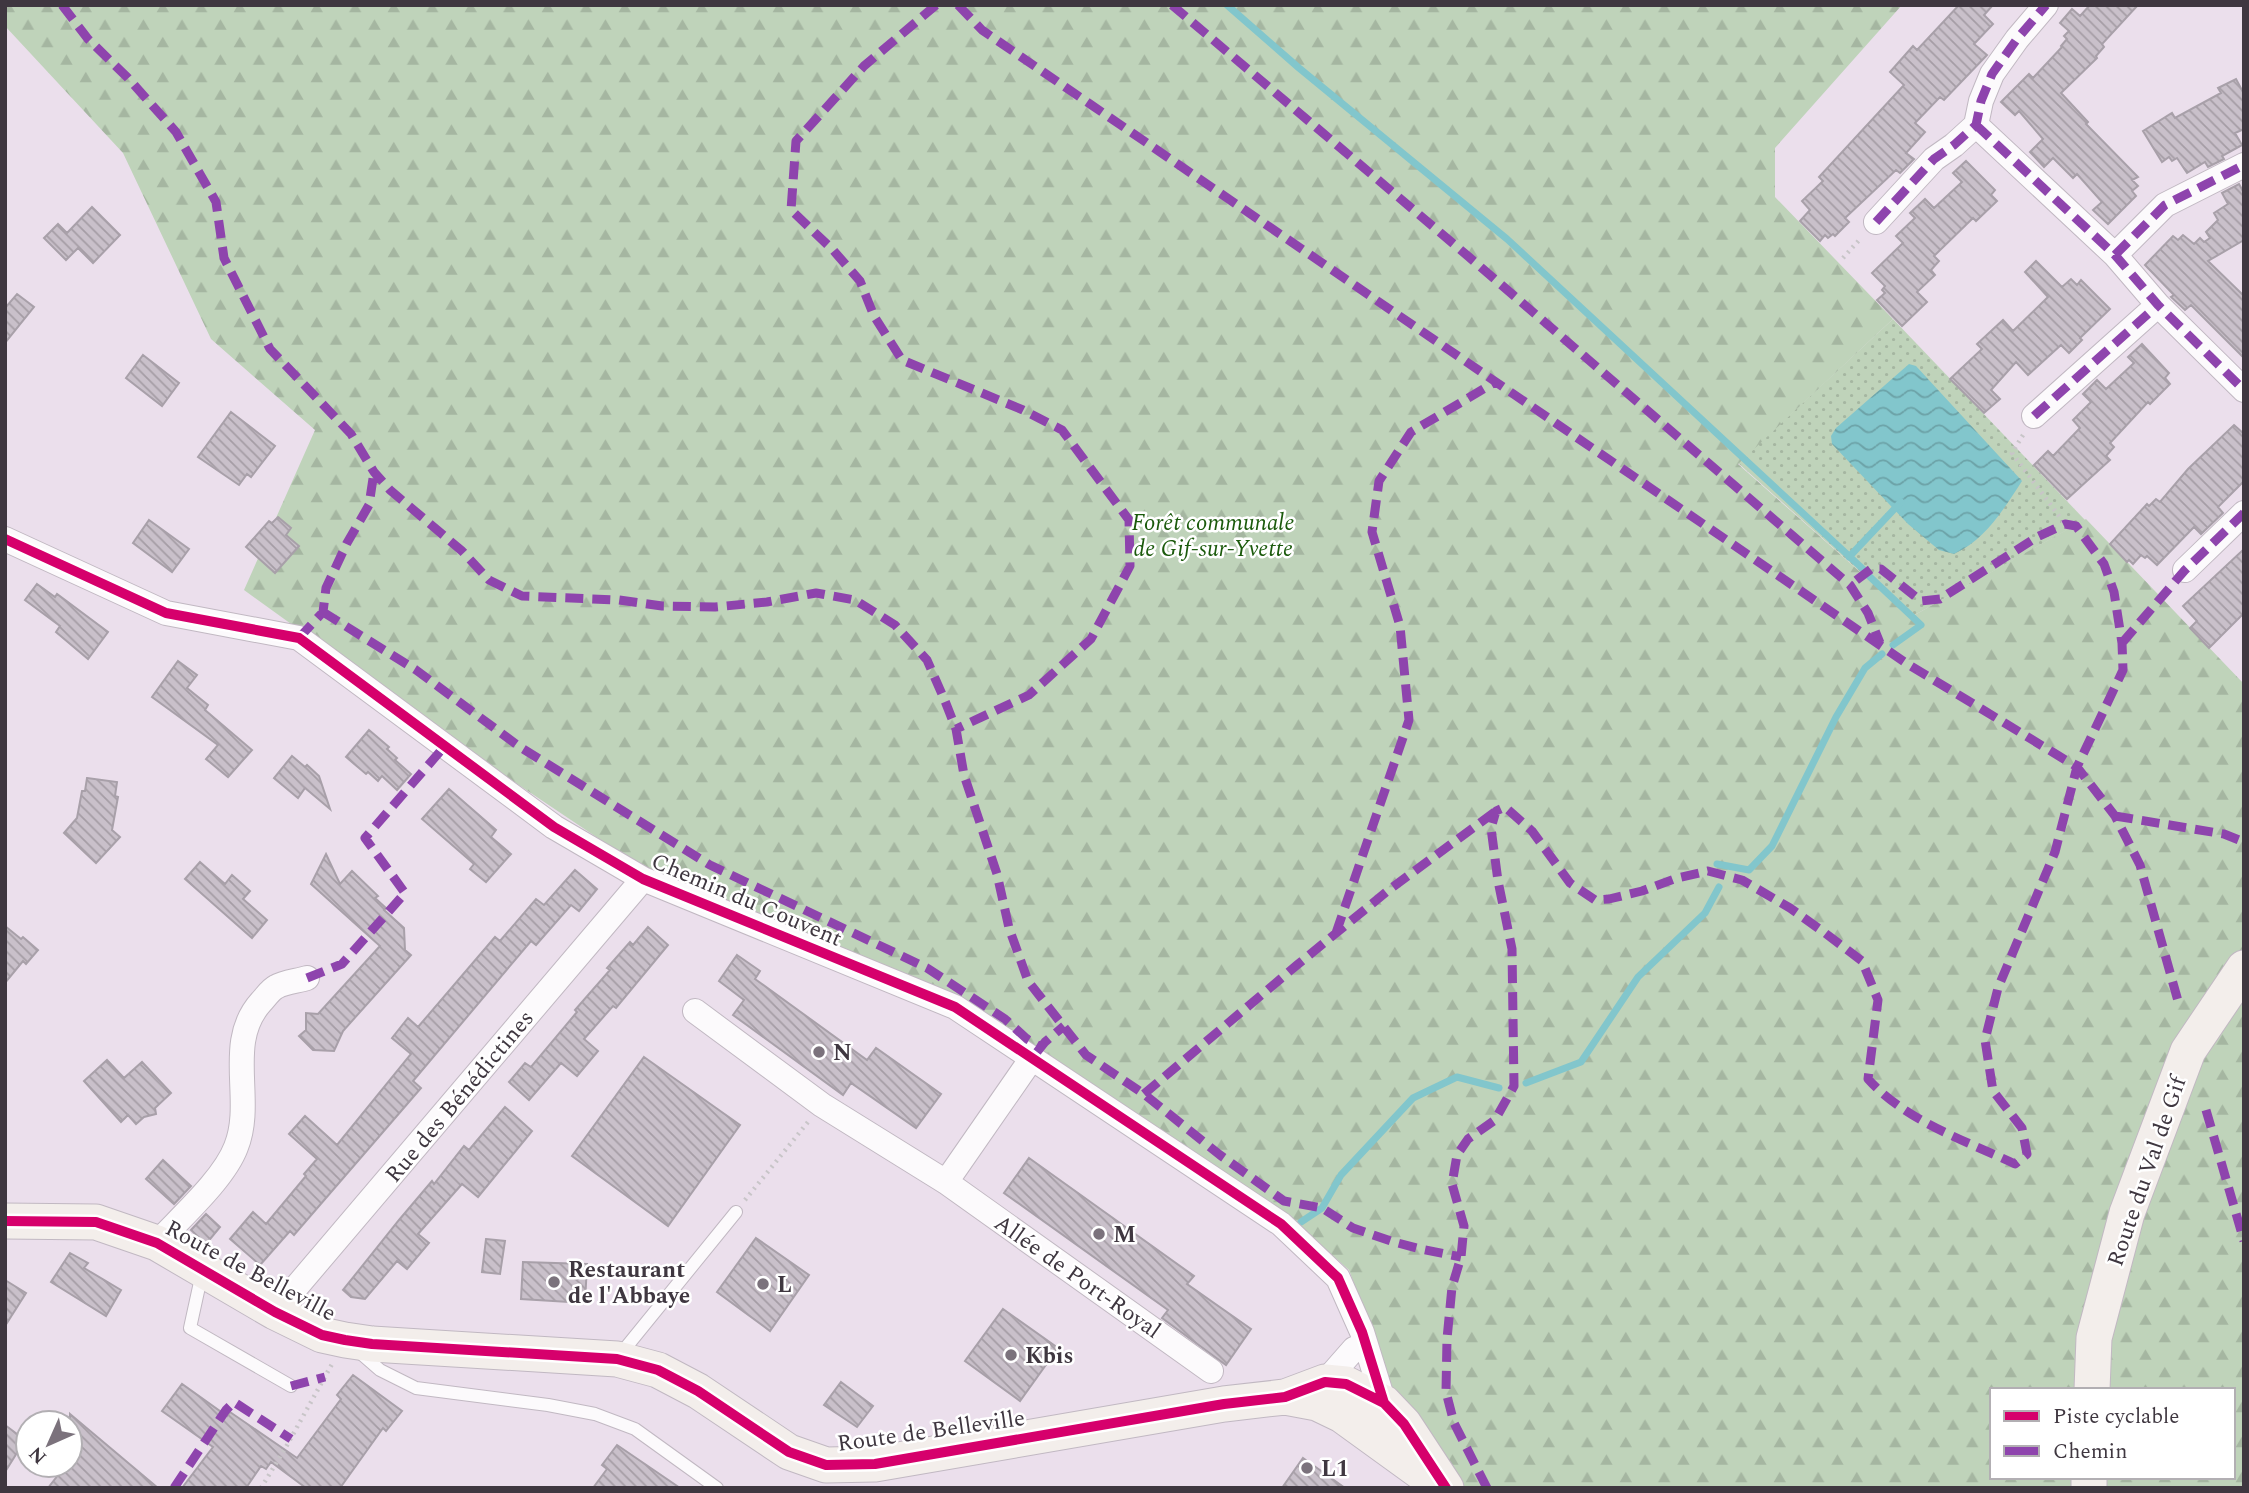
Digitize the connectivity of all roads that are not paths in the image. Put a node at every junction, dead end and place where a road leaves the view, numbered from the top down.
1 (2046, 5) edge
2 (1976, 125) junction
3 (2244, 165) edge
4 (1876, 222) dead end
5 (2115, 255) junction
6 (2158, 306) junction
7 (2244, 390) edge
8 (2034, 416) road end
9 (2244, 513) edge
10 (5, 539) edge
11 (2185, 570) dead end
12 (643, 879) junction
13 (2244, 968) edge
14 (307, 978) dead end
15 (695, 1011) dead end
16 (1032, 1058) junction
17 (946, 1182) junction
18 (736, 1212) road end
19 (5, 1221) edge
20 (158, 1243) junction
21 (203, 1270) junction
22 (275, 1312) junction
23 (345, 1340) junction
24 (1358, 1341) junction
25 (617, 1359) junction
26 (1211, 1371) dead end
27 (291, 1386) dead end
28 (2092, 1388) edge
29 (1338, 1394) junction
30 (1393, 1426) junction
31 (828, 1476) edge
32 (717, 1488) edge
33 (1445, 1488) edge

1 - 2 street
2 - 4 street
2 - 5 street
3 - 5 street
5 - 6 street
6 - 7 street
6 - 8 street
9 - 11 street
10 - 12 street, Chemin du Couvent
12 - 16 street, Chemin du Couvent
12 - 22 street, Rue des Bénédictines
13 - 28 street, Route du Val de Gif
14 - 20 street
15 - 17 street, Allée de Port-Royal
16 - 17 street
16 - 24 street, Chemin du Couvent
17 - 26 street, Allée de Port-Royal
18 - 25 lane
19 - 20 street, Route de Belleville
20 - 21 street, Route de Belleville
21 - 22 street, Route de Belleville
21 - 27 lane
22 - 23 street, Route de Belleville
23 - 25 street, Route de Belleville
23 - 32 lane
24 - 29 street
24 - 30 street, Chemin du Couvent
25 - 31 street, Route de Belleville
29 - 30 street, Route de Belleville
29 - 30 street, Route de Belleville
29 - 31 street, Route de Belleville
30 - 33 street, Route de Belleville

